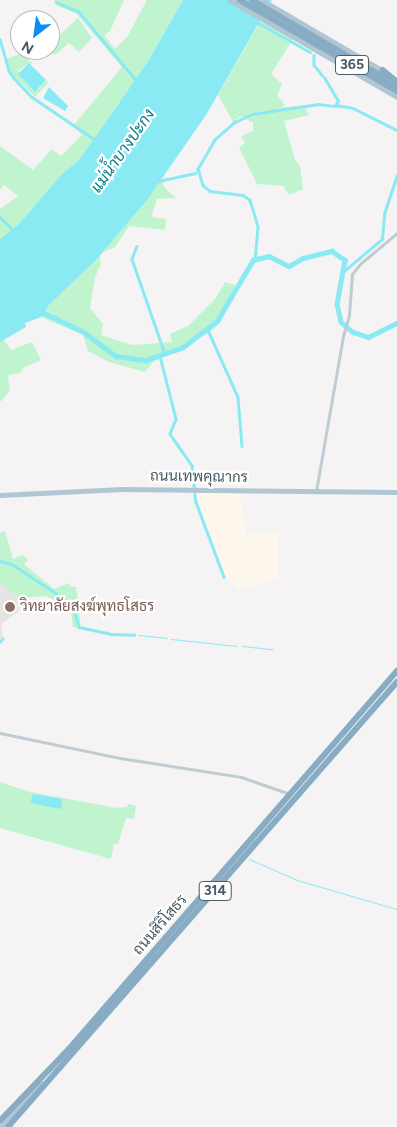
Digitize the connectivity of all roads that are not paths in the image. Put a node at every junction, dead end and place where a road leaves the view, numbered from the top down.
1 (230, 0) edge
2 (240, 0) edge
3 (252, 0) edge
4 (262, 0) edge
5 (308, 36) junction
6 (382, 70) joint
7 (397, 82) edge
8 (397, 91) edge
9 (397, 96) edge
10 (397, 233) edge
11 (316, 491) junction
12 (397, 492) edge
13 (0, 495) edge
14 (397, 671) edge
15 (397, 682) edge
16 (0, 733) edge
17 (330, 748) junction
18 (336, 753) junction
19 (290, 794) junction
20 (58, 1060) junction
21 (0, 1121) edge
22 (8, 1126) edge
23 (1, 1127) edge

1 - 5 main road, 365
2 - 5 highway, 365
3 - 5 highway, 365
4 - 5 main road, 365
5 - 6 main road, 365
5 - 7 highway, 365
5 - 8 highway, 365
5 - 9 main road, 365
6 - 7 highway
10 - 11 street
11 - 12 main road, ถนนเทพคุณากร
11 - 13 main road, ถนนเทพคุณากร
14 - 17 highway, ถนนสิริโสธร / 314
15 - 18 highway, ถนนสิริโสธร / 314
16 - 19 street
17 - 18 highway
17 - 19 highway, ถนนสิริโสธร / 314
18 - 22 highway, ถนนสิริโสธร / 314
19 - 20 highway, ถนนสิริโสธร / 314
20 - 21 highway
20 - 23 main road, ถนนสิริโสธร / 314

